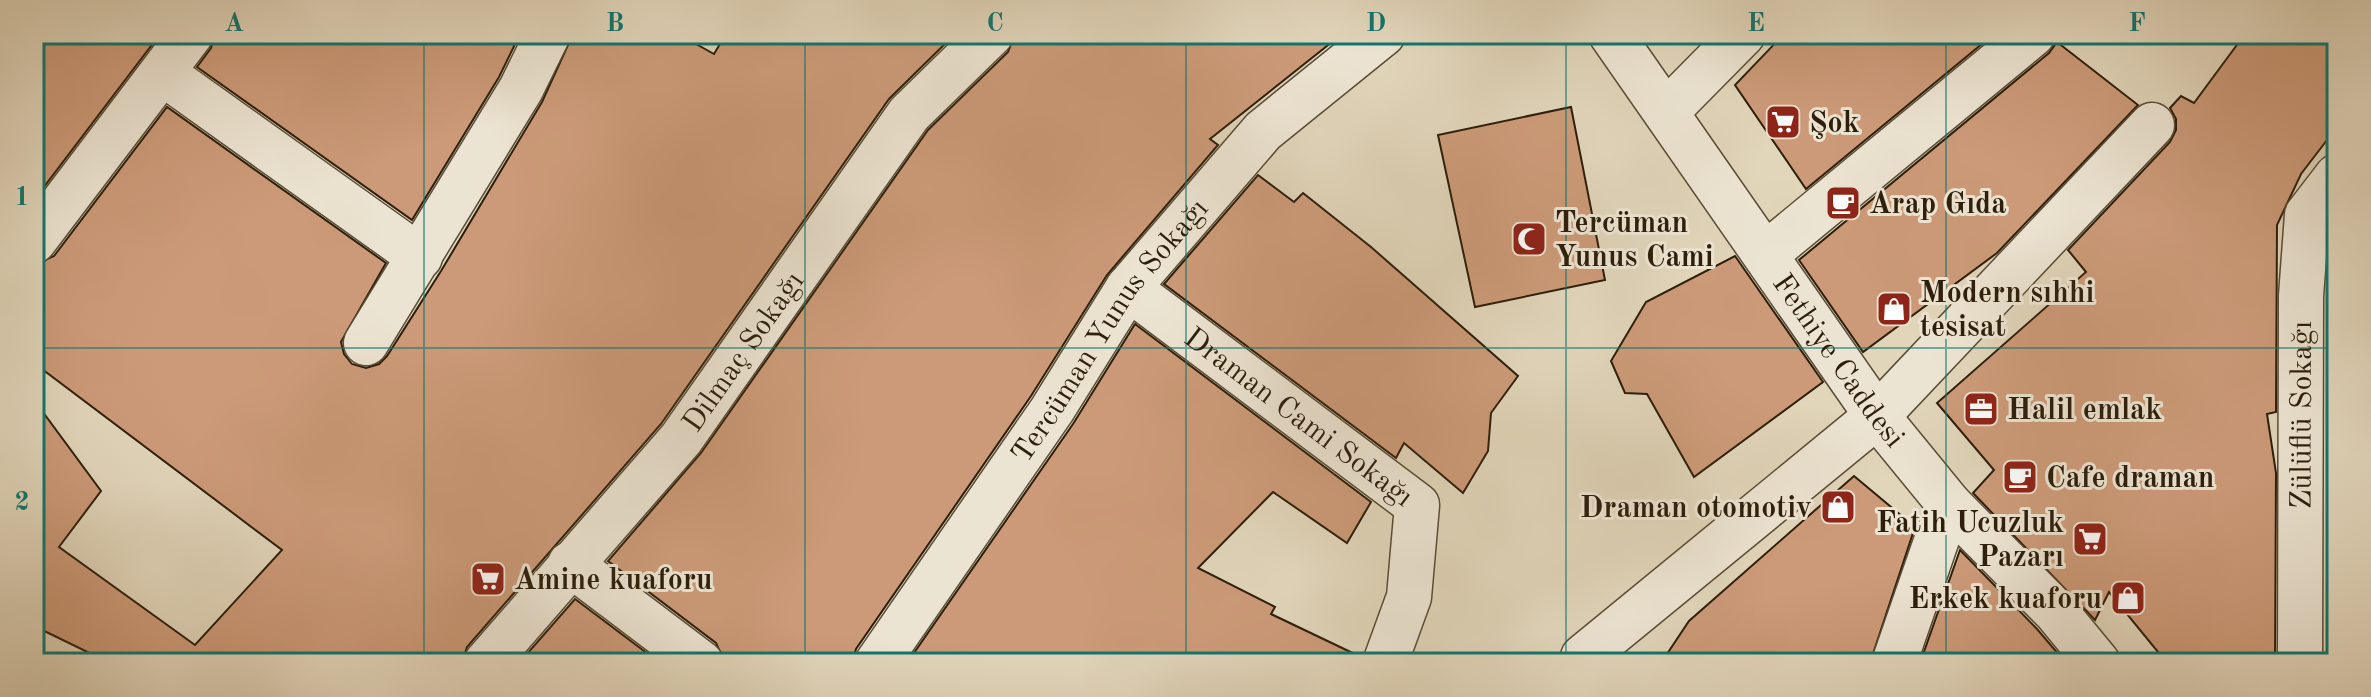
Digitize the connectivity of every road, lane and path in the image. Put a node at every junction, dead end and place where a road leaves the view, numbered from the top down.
1 (191, 34) edge
2 (548, 34) edge
3 (991, 34) edge
4 (1383, 34) edge
5 (1611, 34) edge
6 (1743, 34) edge
7 (2033, 34) edge
8 (164, 74) junction
9 (1667, 111) junction
10 (2152, 125) dead end
11 (2337, 176) edge
12 (34, 241) edge
13 (1766, 254) junction
14 (420, 257) junction
15 (1128, 288) junction
16 (366, 343) dead end
17 (1877, 416) junction
18 (1949, 504) junction
19 (570, 564) junction
20 (1583, 657) dead end
21 (486, 663) edge
22 (701, 663) edge
23 (877, 663) edge
24 (1385, 663) edge
25 (1894, 663) edge
26 (2098, 663) edge
27 (2300, 663) edge

1 - 8 street
2 - 14 street
3 - 19 street, Dilmaç Sokağı
4 - 15 street, Tercüman Yunus Sokağı
5 - 9 street, Fethiye Caddesi
6 - 9 street
7 - 13 street
8 - 12 street
8 - 14 street
9 - 13 street, Fethiye Caddesi
10 - 17 street
11 - 27 street, Zülüflü Sokağı
13 - 17 street, Fethiye Caddesi
14 - 16 street
15 - 23 street, Tercüman Yunus Sokağı
15 - 24 street, Draman Cami Sokağı
17 - 18 street, Fethiye Caddesi
17 - 20 street
18 - 25 street
18 - 26 street, Fethiye Caddesi
19 - 21 street, Dilmaç Sokağı
19 - 22 street

